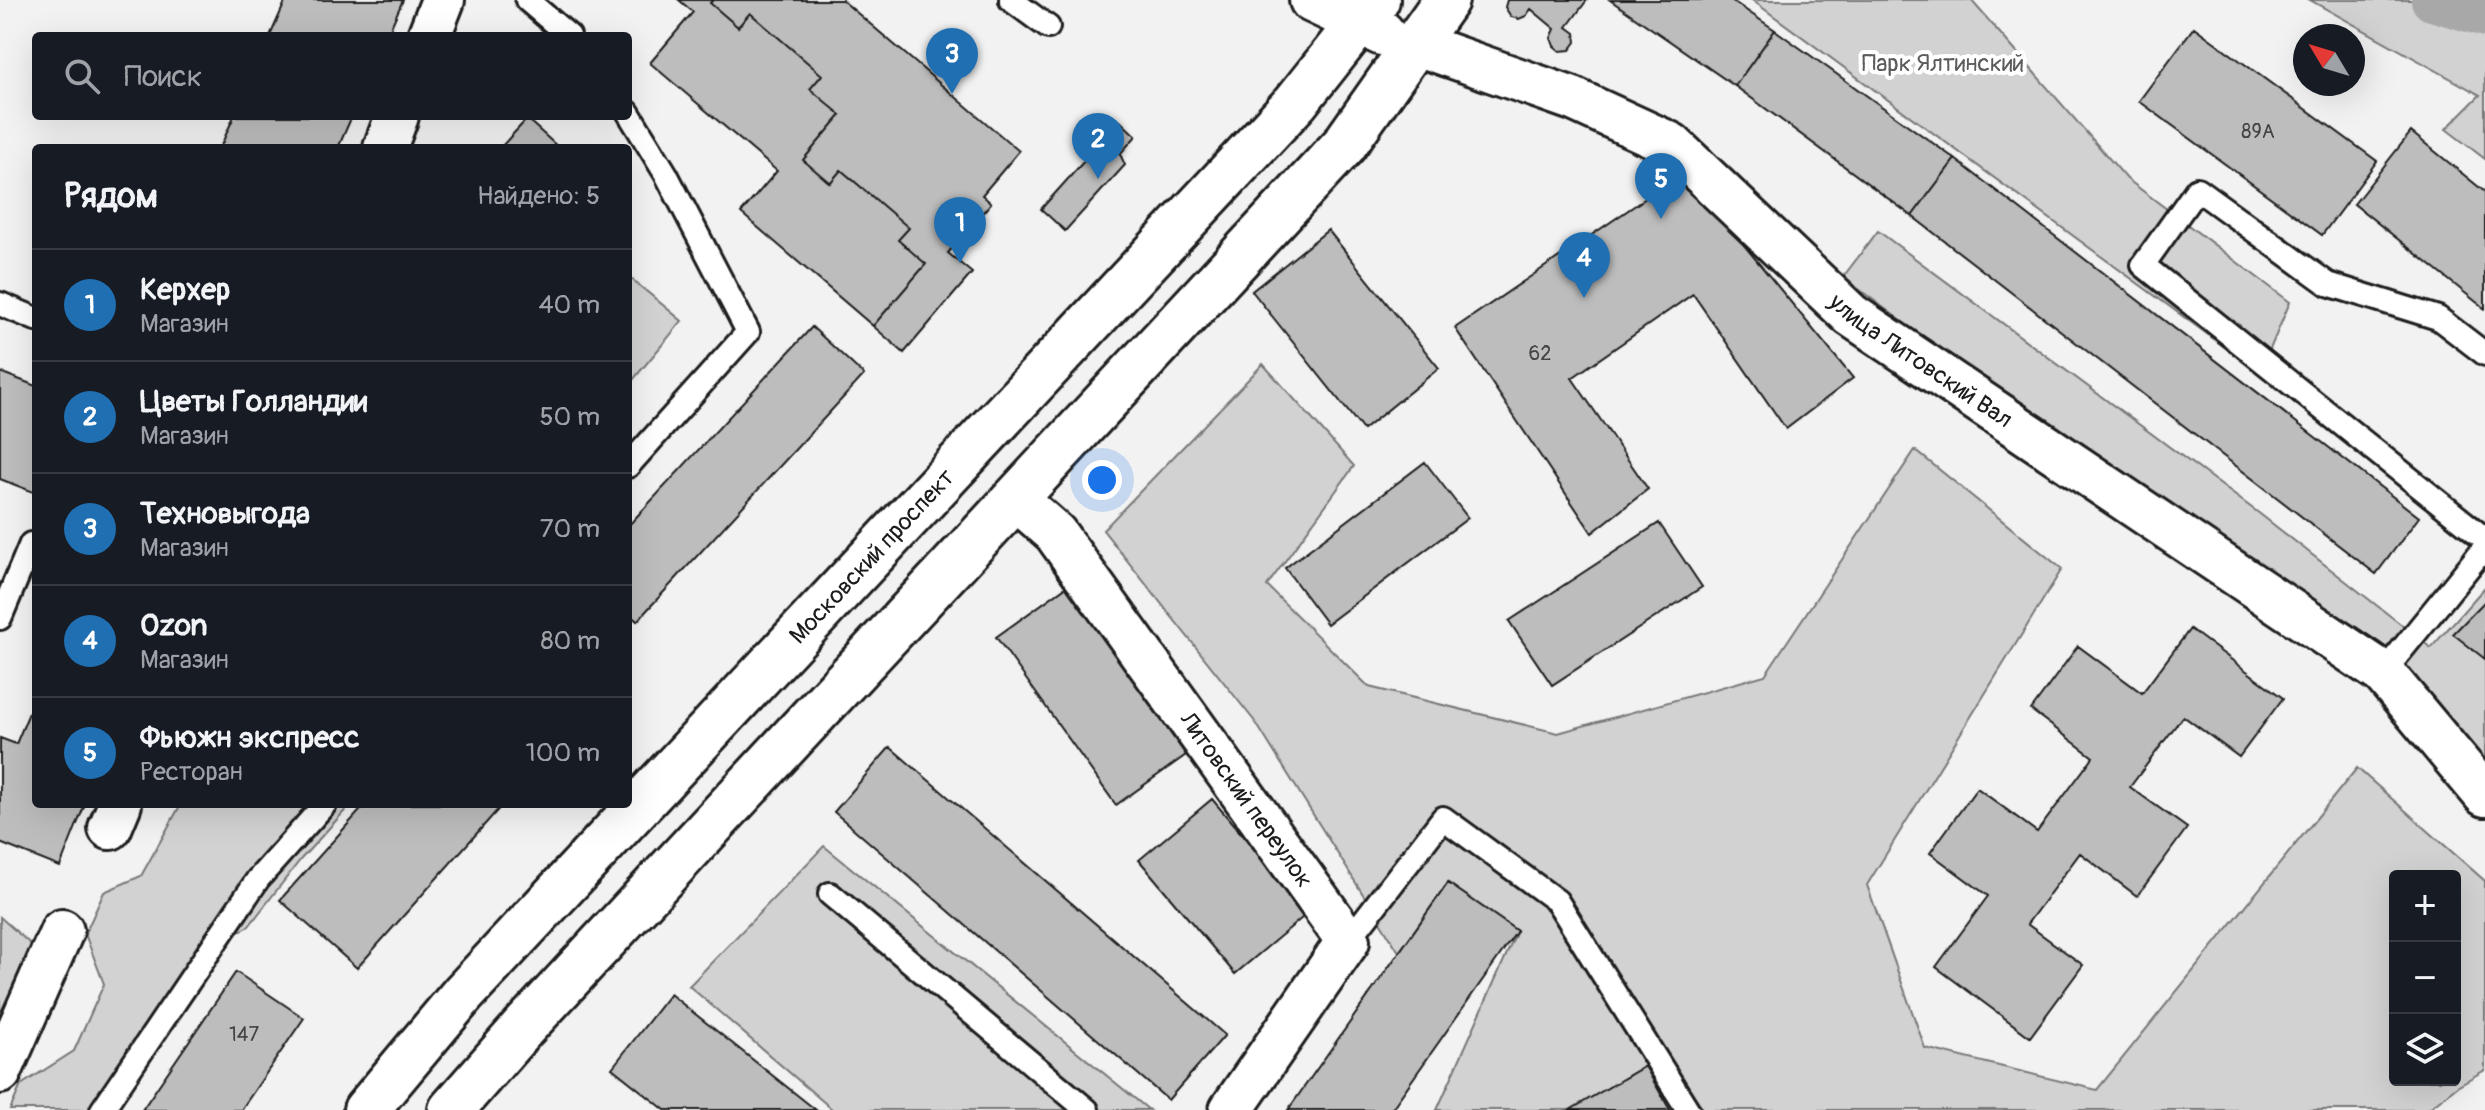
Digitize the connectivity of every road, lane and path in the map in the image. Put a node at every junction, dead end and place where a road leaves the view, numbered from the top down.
1 (443, 0) edge
2 (527, 0) edge
3 (1011, 0) edge
4 (1312, 0) edge
5 (1446, 0) edge
6 (1367, 12) edge
7 (1048, 27) dead end
8 (431, 32) edge
9 (564, 32) edge
10 (1414, 43) junction
11 (632, 119) edge
12 (396, 120) edge
13 (386, 144) edge
14 (0, 304) edge
15 (32, 317) edge
16 (2485, 354) edge
17 (632, 462) edge
18 (1016, 499) junction
19 (2485, 539) edge
20 (32, 544) edge
21 (2485, 547) edge
22 (0, 618) edge
23 (2383, 673) junction
24 (2485, 795) edge
25 (321, 808) edge
26 (830, 894) dead end
27 (62, 931) dead end
28 (1348, 941) junction
29 (0, 1072) edge
30 (102, 1110) edge
31 (366, 1110) edge
32 (451, 1110) edge
33 (1087, 1110) edge
34 (1231, 1110) edge
35 (1688, 1110) edge

1 - 8 street
2 - 9 lane
3 - 7 lane
4 - 6 main road, улица Литовский Вал
5 - 10 main road
6 - 10 main road, улица Литовский Вал
6 - 31 main road, Московский проспект
10 - 18 main road
10 - 23 street, улица Литовский Вал
11 - 17 lane
12 - 13 street
14 - 15 lane
16 - 19 lane
18 - 28 street, Литовский переулок
18 - 32 main road
20 - 22 lane
21 - 23 lane
23 - 24 street, улица Литовский Вал
25 - 30 lane
26 - 33 lane
27 - 29 street
28 - 34 street
28 - 35 lane

